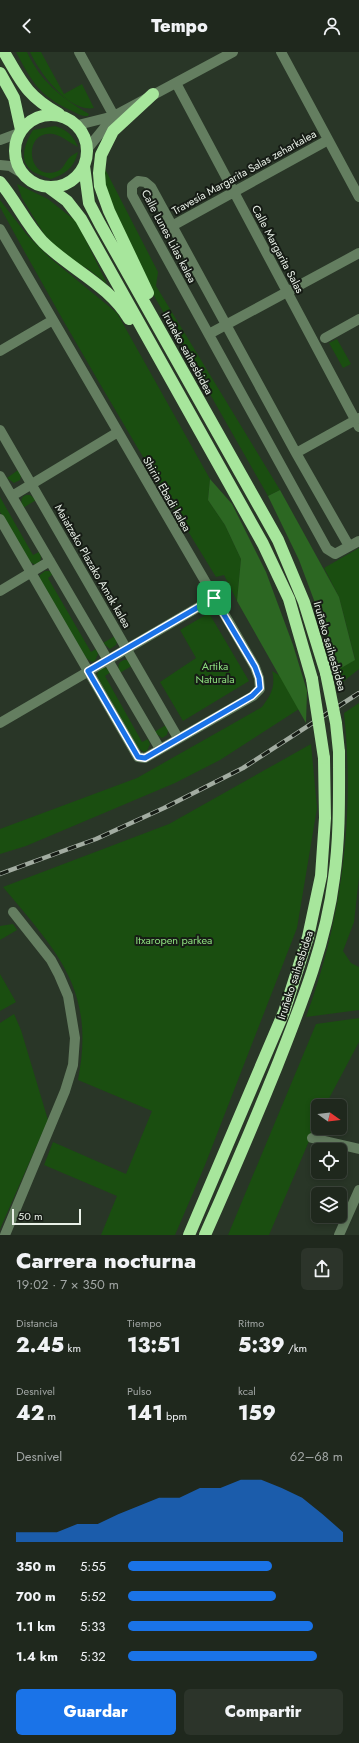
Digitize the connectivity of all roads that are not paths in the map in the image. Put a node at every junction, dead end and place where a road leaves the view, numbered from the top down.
1 (4, 52) edge
2 (79, 52) edge
3 (233, 52) edge
4 (281, 52) edge
5 (0, 73) edge
6 (176, 83) junction
7 (153, 94) junction
8 (62, 116) junction
9 (114, 116) junction
10 (78, 125) junction
11 (20, 132) junction
12 (0, 140) edge
13 (328, 140) junction
14 (88, 148) junction
15 (0, 165) edge
16 (84, 166) junction
17 (23, 174) junction
18 (0, 182) edge
19 (48, 187) junction
20 (234, 192) junction
21 (359, 197) edge
22 (172, 226) junction
23 (0, 229) edge
24 (359, 253) edge
25 (287, 292) junction
26 (359, 319) edge
27 (53, 320) junction
28 (226, 325) junction
29 (209, 334) junction
30 (325, 338) dead end
31 (0, 351) edge
32 (358, 421) edge
33 (0, 430) edge
34 (118, 432) junction
35 (296, 453) junction
36 (236, 465) junction
37 (0, 476) edge
38 (31, 483) junction
39 (231, 485) junction
40 (12, 496) junction
41 (0, 519) edge
42 (359, 541) edge
43 (349, 546) junction
44 (50, 561) junction
45 (31, 573) junction
46 (0, 591) edge
47 (214, 598) junction
48 (127, 649) junction
49 (109, 659) junction
50 (88, 671) junction
51 (0, 723) edge
52 (178, 738) junction
53 (160, 749) junction
54 (14, 912) dead end
55 (312, 1138) dead end
56 (359, 1149) edge
57 (359, 1190) edge
58 (4, 1235) edge
59 (188, 1235) edge
60 (204, 1235) edge
61 (340, 1235) edge

1 - 8 highway
2 - 9 street
3 - 6 street
4 - 13 street
5 - 11 highway
6 - 7 street
6 - 20 street, Calle Margarita Salas
7 - 9 street
7 - 36 highway
8 - 10 highway
8 - 11 highway
9 - 10 street
9 - 14 street
10 - 14 highway
11 - 12 street
11 - 17 highway
13 - 20 street, Travesía Margarita Salas zeharkalea
13 - 21 street
14 - 16 highway
15 - 17 street
16 - 19 highway
16 - 36 highway, Iruñeko saihesbidea
17 - 19 highway
18 - 39 highway
19 - 39 highway, Iruñeko saihesbidea
20 - 22 street, Travesía Margarita Salas zeharkalea
20 - 25 street, Calle Margarita Salas
22 - 28 street, Calle Lunes Lilas kalea
22 - 29 street, Calle Lunes Lilas kalea
23 - 27 street, Shirin Ebadi kalea
24 - 25 street
25 - 28 street
25 - 32 street, Calle Margarita Salas
26 - 30 street
27 - 31 street
27 - 34 street, Shirin Ebadi kalea
28 - 29 street
28 - 35 street, Calle Lunes Lilas kalea
29 - 43 street, Calle Lunes Lilas kalea
32 - 35 street
33 - 38 street, Maiatzeko Plazako Amak kalea
34 - 38 street
34 - 47 street, Shirin Ebadi kalea
35 - 43 street, Calle Lunes Lilas kalea
36 - 60 highway, Iruñeko saihesbidea, bridge
37 - 40 street
38 - 40 street
38 - 48 street, Maiatzeko Plazako Amak kalea
39 - 59 highway, Iruñeko saihesbidea, bridge
40 - 44 street
41 - 45 street
42 - 43 street
44 - 45 street
44 - 49 street
45 - 46 street
45 - 50 street
47 - 48 street
47 - 52 street, Shirin Ebadi kalea
48 - 49 street
48 - 52 street, Maiatzeko Plazako Amak kalea
49 - 50 street
49 - 53 street
50 - 51 street
50 - 53 street
52 - 53 street
54 - 58 street
55 - 56 street
57 - 61 street

